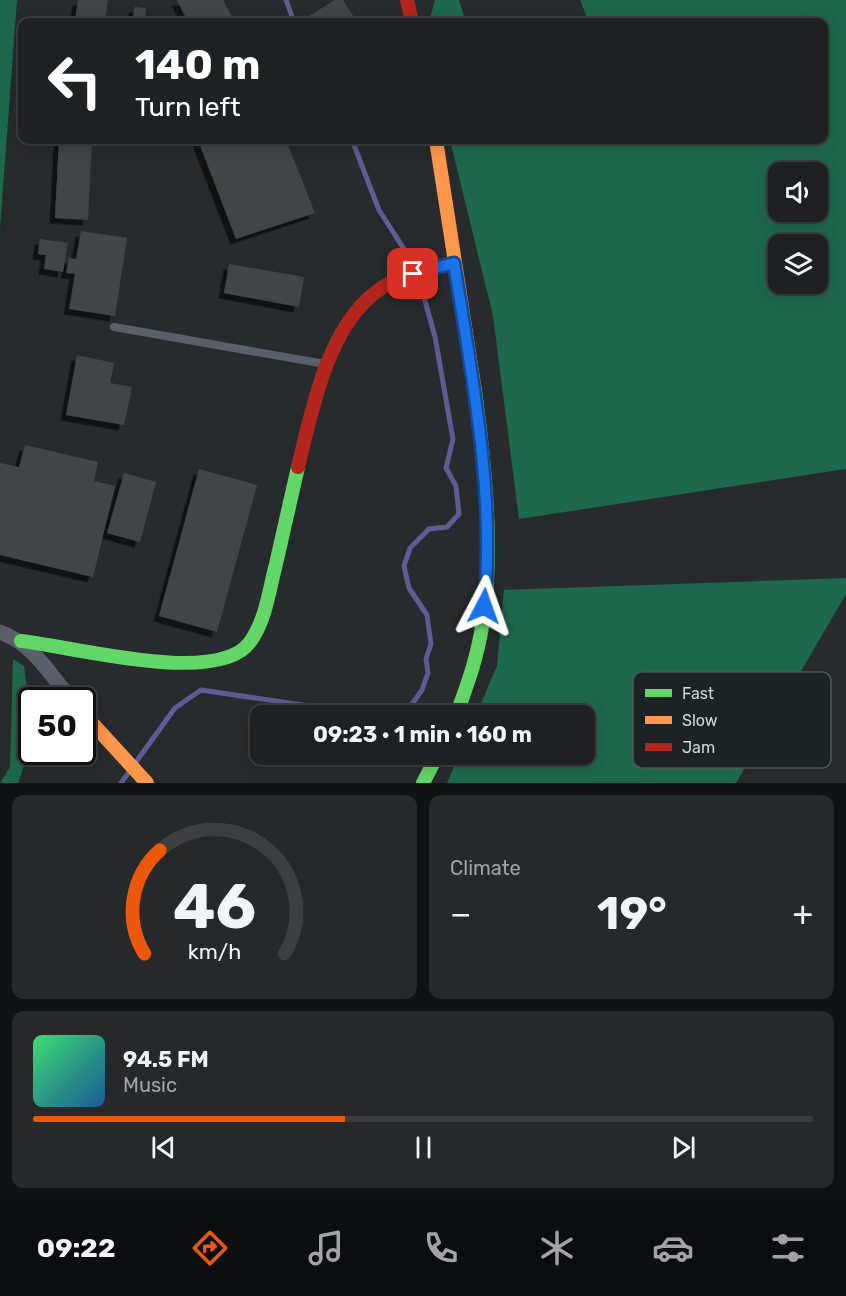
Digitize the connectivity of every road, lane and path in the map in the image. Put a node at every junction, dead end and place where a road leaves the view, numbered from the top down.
1 (407, 0) edge
2 (411, 18) edge
3 (437, 144) edge
4 (454, 263) junction
5 (114, 327) dead end
6 (327, 364) junction
7 (0, 632) edge
8 (21, 641) junction
9 (62, 687) edge
10 (460, 705) edge
11 (96, 727) edge
12 (432, 765) edge
13 (144, 780) edge
14 (423, 783) edge

1 - 2 street
3 - 4 street
4 - 6 street
4 - 10 street
5 - 6 lane
6 - 8 street
7 - 8 street
8 - 9 street
11 - 13 street
12 - 14 street

